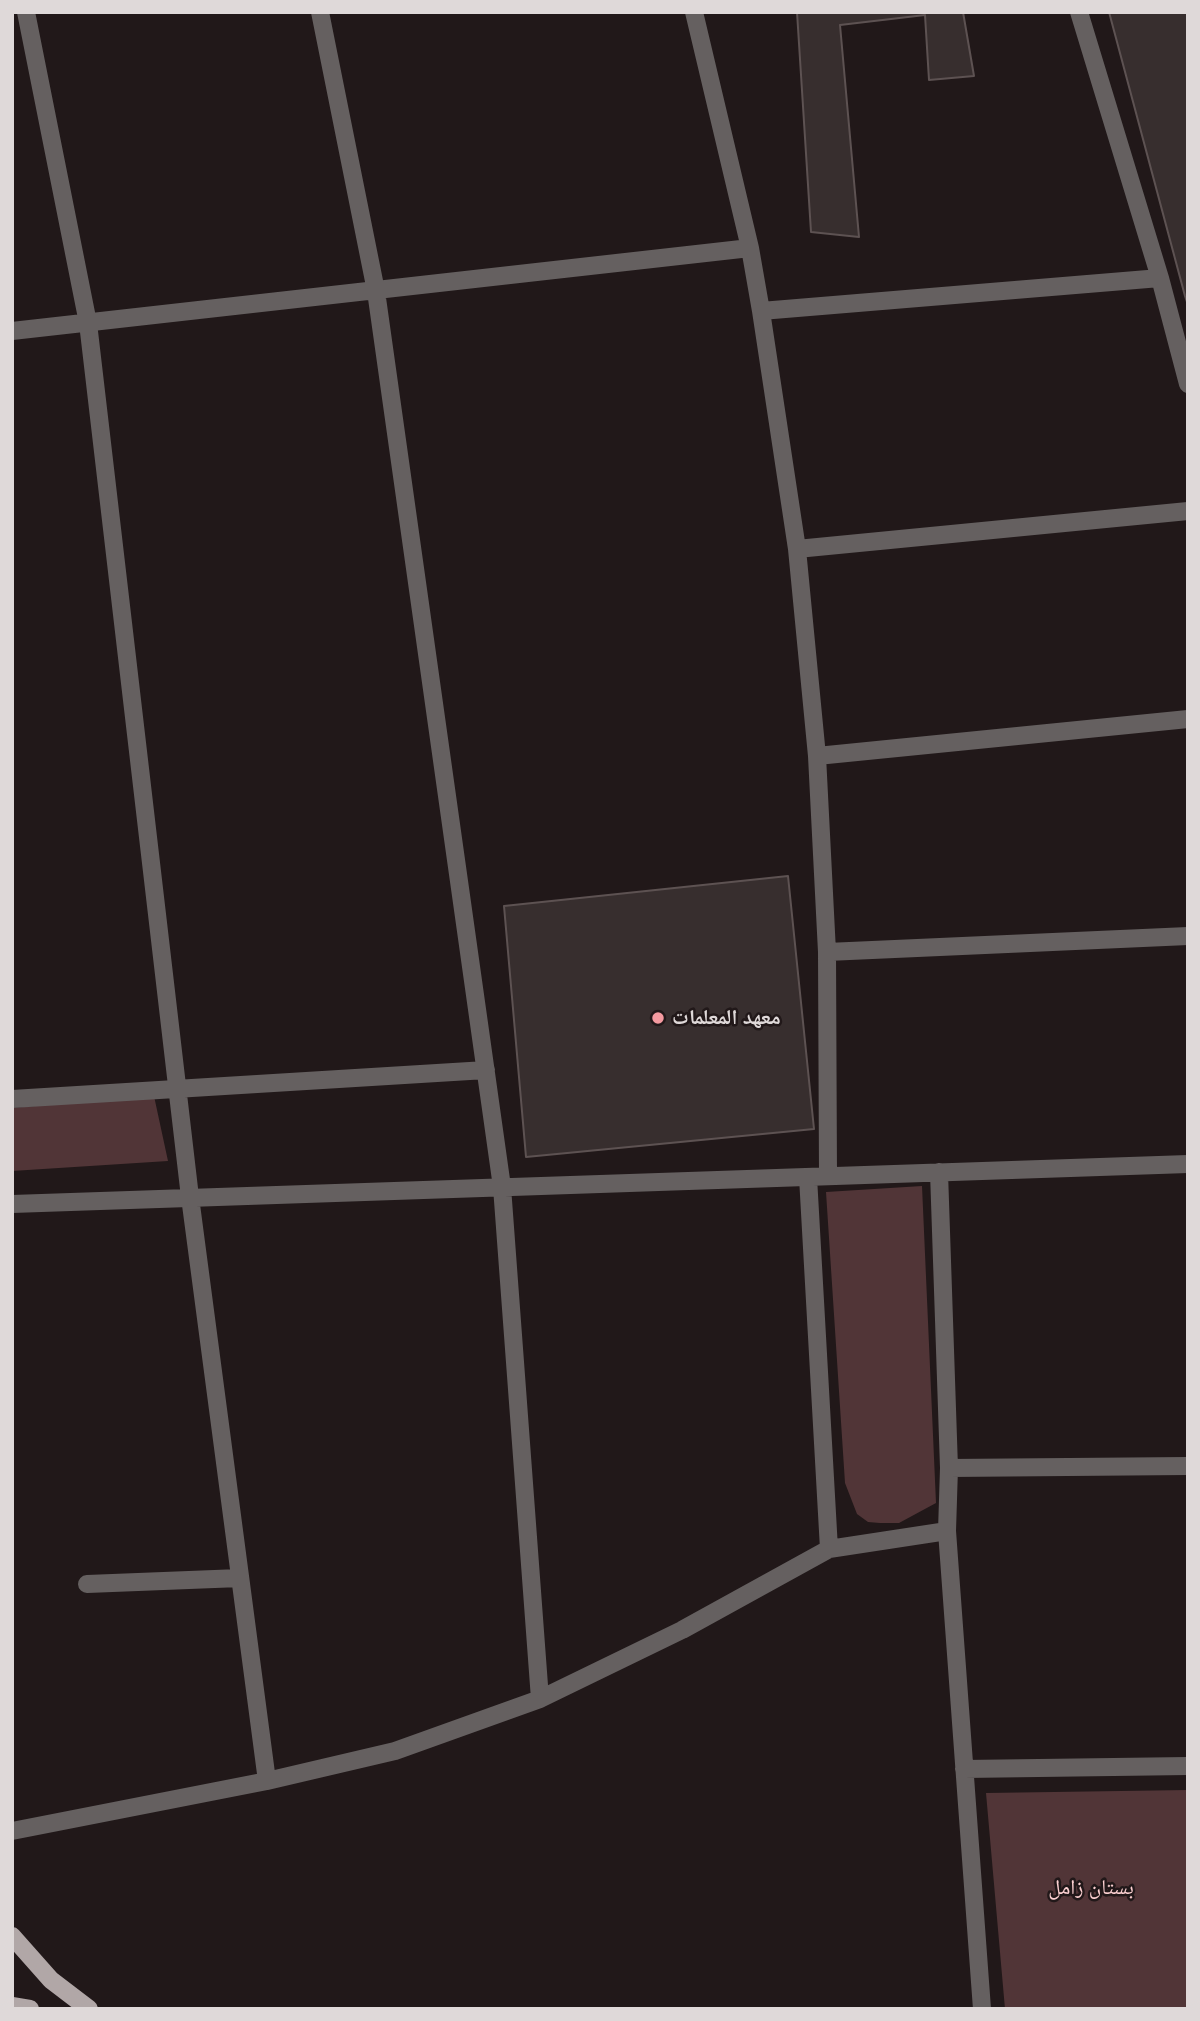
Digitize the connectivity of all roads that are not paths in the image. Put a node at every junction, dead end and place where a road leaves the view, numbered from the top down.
1 (26, 12) edge
2 (320, 12) edge
3 (694, 12) edge
4 (1079, 12) edge
5 (750, 248) junction
6 (1160, 278) junction
7 (376, 291) junction
8 (761, 312) junction
9 (88, 323) junction
10 (12, 331) edge
11 (1188, 384) edge
12 (1188, 511) edge
13 (797, 549) junction
14 (1188, 719) edge
15 (817, 756) junction
16 (1188, 936) edge
17 (827, 952) junction
18 (486, 1070) junction
19 (176, 1088) junction
20 (12, 1099) edge
21 (1188, 1164) edge
22 (939, 1172) junction
23 (828, 1176) junction
24 (807, 1177) junction
25 (502, 1187) junction
26 (190, 1197) junction
27 (12, 1204) edge
28 (1188, 1466) edge
29 (949, 1468) junction
30 (947, 1531) junction
31 (828, 1549) junction
32 (240, 1578) junction
33 (87, 1584) dead end
34 (540, 1699) junction
35 (1188, 1766) edge
36 (964, 1769) junction
37 (267, 1781) junction
38 (12, 1831) edge
39 (12, 1936) edge
40 (12, 2006) edge
41 (30, 2009) edge
42 (89, 2009) edge
43 (982, 2009) edge

1 - 9 street
2 - 7 street
3 - 5 street
4 - 6 street
5 - 7 street
5 - 8 street
6 - 8 street
6 - 11 street
7 - 9 street
7 - 18 street
8 - 13 street
9 - 10 street
9 - 19 street
12 - 13 street
13 - 15 street
14 - 15 street
15 - 17 street
16 - 17 street
17 - 23 street
18 - 19 street
18 - 25 street
19 - 20 street
19 - 26 street
21 - 22 street
22 - 23 street
22 - 29 street
23 - 24 street
24 - 25 street
24 - 31 street
25 - 26 street
25 - 34 street
26 - 27 street
26 - 32 street
28 - 29 street
29 - 30 street
30 - 31 street
30 - 36 street
31 - 34 street
32 - 33 street
32 - 37 street
34 - 37 street
35 - 36 street
36 - 43 street
37 - 38 street
39 - 42 main road
40 - 41 main road

